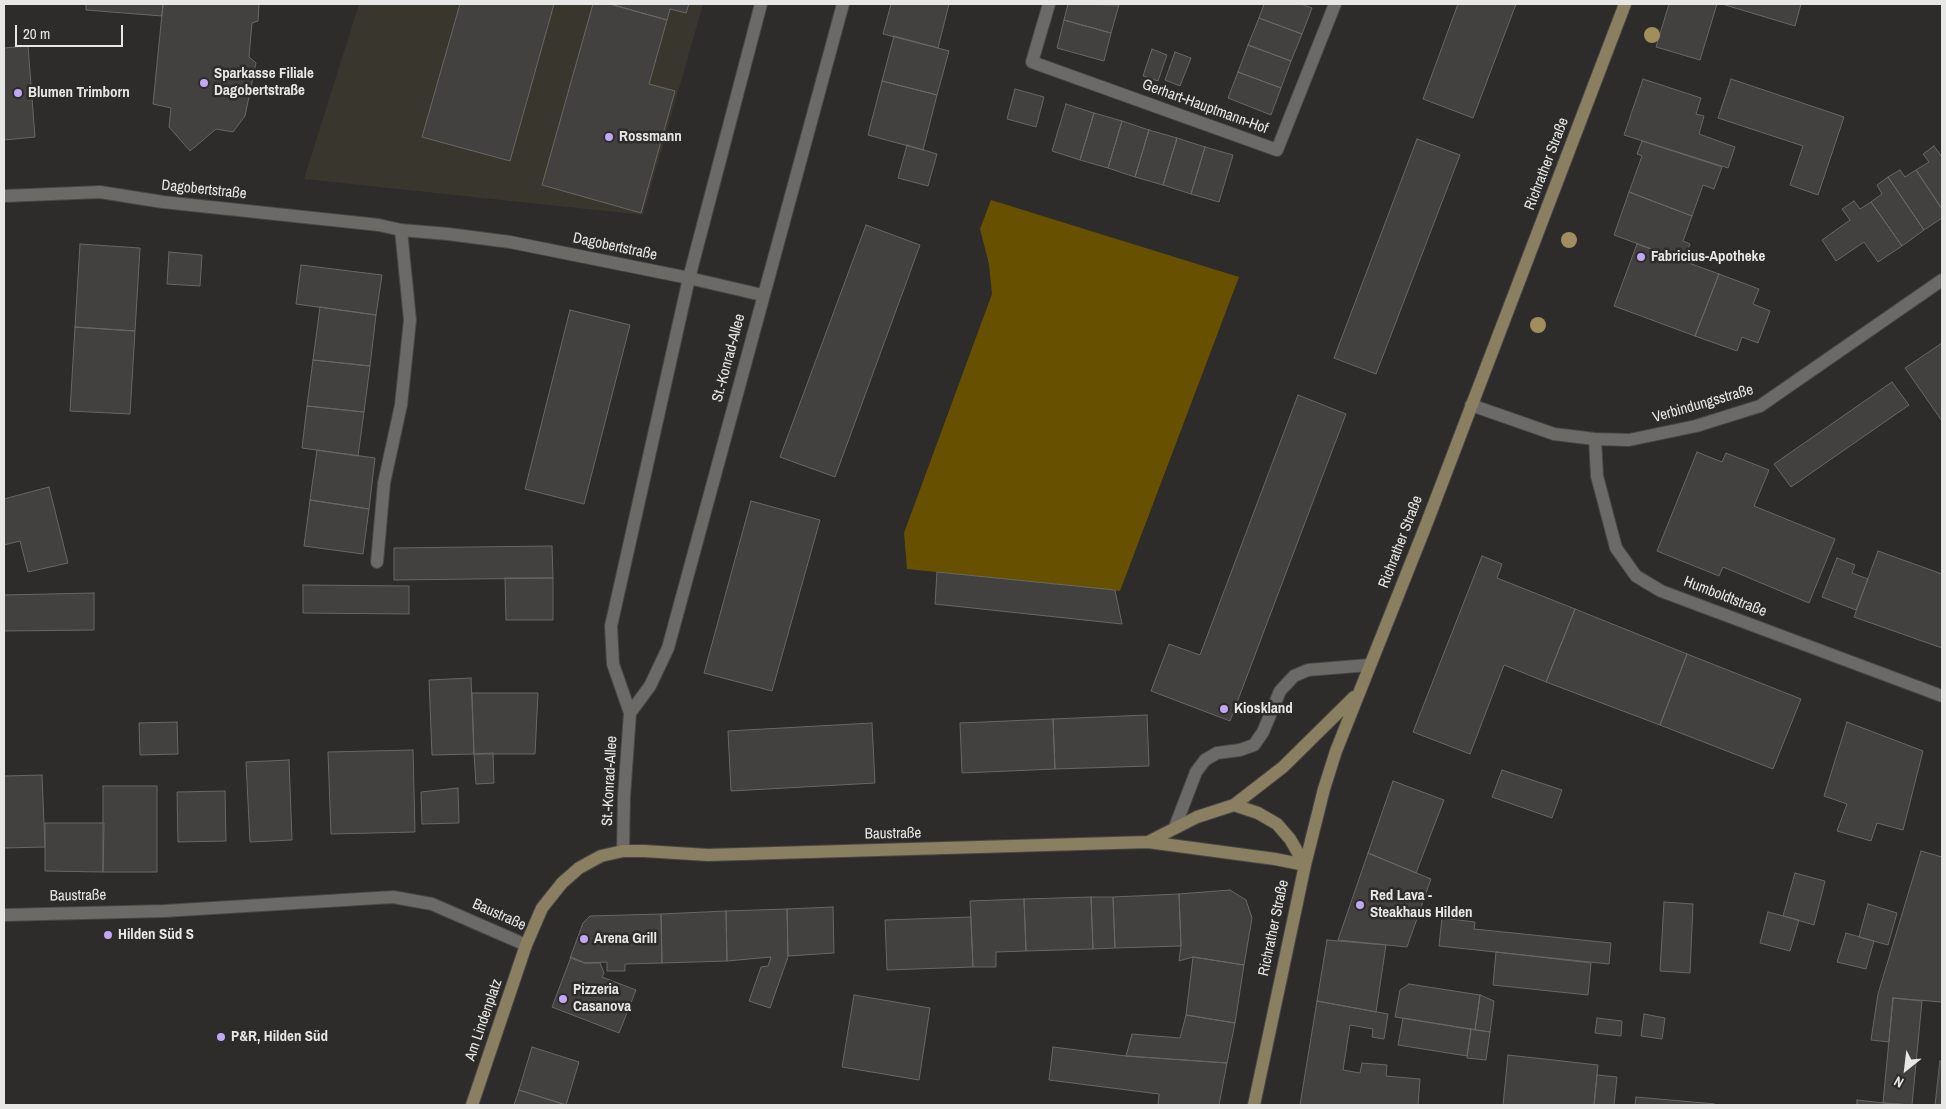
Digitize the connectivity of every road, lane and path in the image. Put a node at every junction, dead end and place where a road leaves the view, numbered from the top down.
1 (761, 4) edge
2 (843, 4) edge
3 (1049, 4) edge
4 (1335, 4) edge
5 (1624, 4) edge
6 (4, 196) edge
7 (401, 230) junction
8 (689, 278) junction
9 (1942, 280) edge
10 (762, 295) junction
11 (1470, 405) junction
12 (1595, 439) junction
13 (377, 562) dead end
14 (1369, 665) junction
15 (1360, 691) junction
16 (1942, 696) edge
17 (630, 713) junction
18 (1234, 805) junction
19 (1176, 827) junction
20 (1148, 842) junction
21 (623, 851) junction
22 (1305, 865) junction
23 (4, 915) edge
24 (526, 945) junction
25 (472, 1105) edge
26 (1254, 1105) edge

1 - 8 street, St.-Konrad-Allee
2 - 10 street, St.-Konrad-Allee
3 - 4 street, Gerhart-Hauptmann-Hof
5 - 11 main road, Richrather Straße
6 - 7 street, Dagobertstraße
7 - 8 street, Dagobertstraße
7 - 13 street
8 - 10 street, Dagobertstraße
8 - 17 street, St.-Konrad-Allee
9 - 12 street, Verbindungsstraße
10 - 17 street, St.-Konrad-Allee
11 - 12 street, Verbindungsstraße
11 - 14 main road, Richrather Straße
12 - 16 street, Humboldtstraße
14 - 15 main road, Richrather Straße
14 - 19 street
15 - 18 main road
15 - 22 main road, Richrather Straße
17 - 21 street, St.-Konrad-Allee
18 - 19 main road, Baustraße
18 - 22 main road
19 - 20 main road, Baustraße
20 - 21 main road, Baustraße
20 - 22 main road, Baustraße
21 - 24 main road, Baustraße
22 - 26 main road, Richrather Straße
23 - 24 street, Baustraße
24 - 25 main road, Am Lindenplatz

